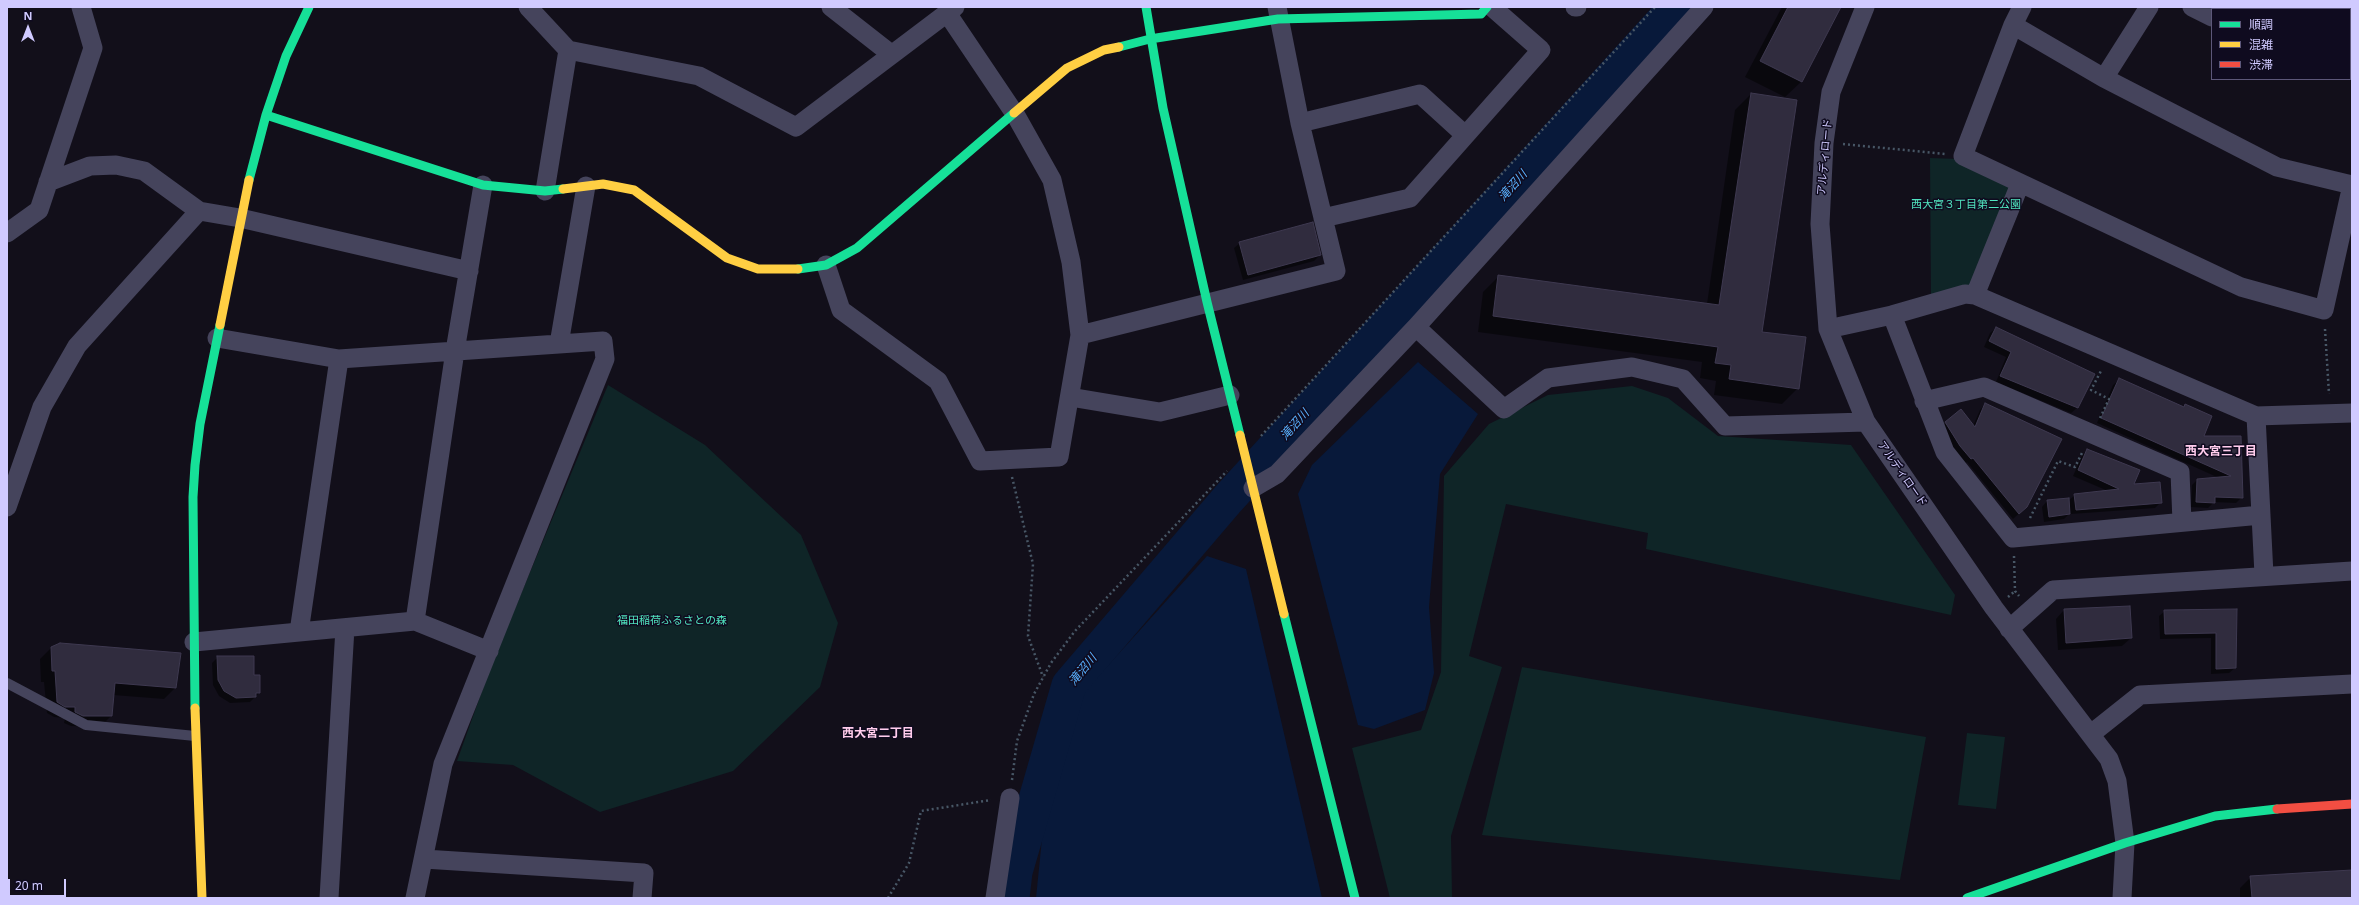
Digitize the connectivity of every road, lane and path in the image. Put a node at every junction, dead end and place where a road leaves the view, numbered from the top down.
1 (81, 7) edge
2 (309, 7) edge
3 (528, 7) edge
4 (831, 7) edge
5 (1146, 7) edge
6 (1487, 7) edge
7 (1492, 7) edge
8 (1654, 7) edge
9 (1704, 7) edge
10 (1865, 7) edge
11 (2022, 7) edge
12 (2149, 7) edge
13 (2192, 7) edge
14 (951, 10) edge
15 (1277, 13) edge
16 (2211, 16) edge
17 (2013, 25) junction
18 (1150, 39) junction
19 (568, 50) junction
20 (891, 54) junction
21 (2104, 78) junction
22 (1015, 114) junction
23 (266, 115) junction
24 (1300, 123) junction
25 (1466, 135) junction
26 (1824, 143) junction
27 (1963, 156) junction
28 (48, 182) junction
29 (2020, 184) junction
30 (483, 185) junction
31 (2352, 185) edge
32 (586, 186) junction
33 (545, 191) junction
34 (199, 211) junction
35 (240, 218) junction
36 (1323, 218) junction
37 (7, 233) edge
38 (826, 265) junction
39 (468, 271) junction
40 (1975, 295) junction
41 (1207, 302) junction
42 (2324, 310) junction
43 (1892, 315) junction
44 (1416, 327) junction
45 (1828, 329) junction
46 (1080, 335) junction
47 (217, 338) junction
48 (559, 344) junction
49 (455, 351) junction
50 (339, 359) junction
51 (1230, 394) junction
52 (1070, 397) junction
53 (1924, 401) junction
54 (2352, 413) edge
55 (2331, 415) junction
56 (2256, 416) junction
57 (1866, 422) junction
58 (1245, 453) junction
59 (1008, 459) junction
60 (1253, 486) junction
61 (7, 507) edge
62 (2261, 515) junction
63 (2182, 522) junction
64 (2013, 538) junction
65 (2352, 571) edge
66 (2264, 575) junction
67 (2031, 609) junction
68 (415, 621) junction
69 (345, 628) junction
70 (2009, 629) junction
71 (299, 632) junction
72 (194, 642) junction
73 (489, 651) junction
74 (1043, 678) junction
75 (7, 683) edge
76 (2352, 684) edge
77 (2091, 734) junction
78 (195, 736) junction
79 (1010, 798) junction
80 (2352, 804) edge
81 (2125, 843) junction
82 (424, 859) junction
83 (202, 898) edge
84 (329, 898) edge
85 (415, 898) edge
86 (642, 898) edge
87 (888, 898) edge
88 (995, 898) edge
89 (1355, 898) edge
90 (1967, 898) edge
91 (2122, 898) edge

1 - 28 street
2 - 23 street
3 - 19 street
4 - 20 street
5 - 18 street
6 - 15 street
7 - 25 street
8 - 58 path
9 - 44 street
10 - 26 street, アルディロード
11 - 17 street
12 - 21 street
13 - 16 street
14 - 20 street
14 - 22 street
15 - 18 street
15 - 24 street
17 - 21 street
17 - 27 street
18 - 22 street
18 - 41 street
19 - 20 street
19 - 33 street
21 - 31 street
22 - 38 street
22 - 46 street
23 - 30 street
23 - 35 street
24 - 25 street
24 - 36 street
25 - 36 street
26 - 27 path
26 - 45 street, アルディロード
27 - 29 street
28 - 34 street
28 - 37 street
29 - 40 street
29 - 42 street
30 - 33 street
30 - 39 street
31 - 42 street
32 - 33 street
32 - 38 street
32 - 48 street
34 - 35 street
34 - 61 street
35 - 39 street
35 - 47 street
36 - 41 street
38 - 59 street
39 - 49 street
40 - 43 street
40 - 56 street
41 - 46 street
41 - 51 street
42 - 55 path
43 - 45 street
43 - 53 street
44 - 57 street
44 - 60 street
45 - 57 street, アルディロード
46 - 52 street
47 - 50 street
47 - 72 street
48 - 49 street
48 - 73 street
49 - 50 street
49 - 68 street
50 - 71 street
51 - 52 street
51 - 58 street
52 - 59 street
53 - 63 street
53 - 64 street
54 - 55 street
55 - 56 street
56 - 62 street
57 - 70 street, アルディロード
58 - 60 street
58 - 74 path
59 - 74 path
60 - 89 street
62 - 63 street
62 - 66 street
63 - 64 street
64 - 67 path
65 - 66 street
66 - 67 street
67 - 70 street
68 - 69 street
68 - 73 street
69 - 71 street
69 - 84 street
70 - 77 street, アルディロード
71 - 72 street
72 - 78 street
73 - 82 street
74 - 79 path
75 - 78 lane
76 - 77 street
77 - 81 street, アルディロード
78 - 83 street
79 - 87 path
79 - 88 street
80 - 81 street
81 - 90 street
81 - 91 street, アルディロード
82 - 85 street
82 - 86 street

